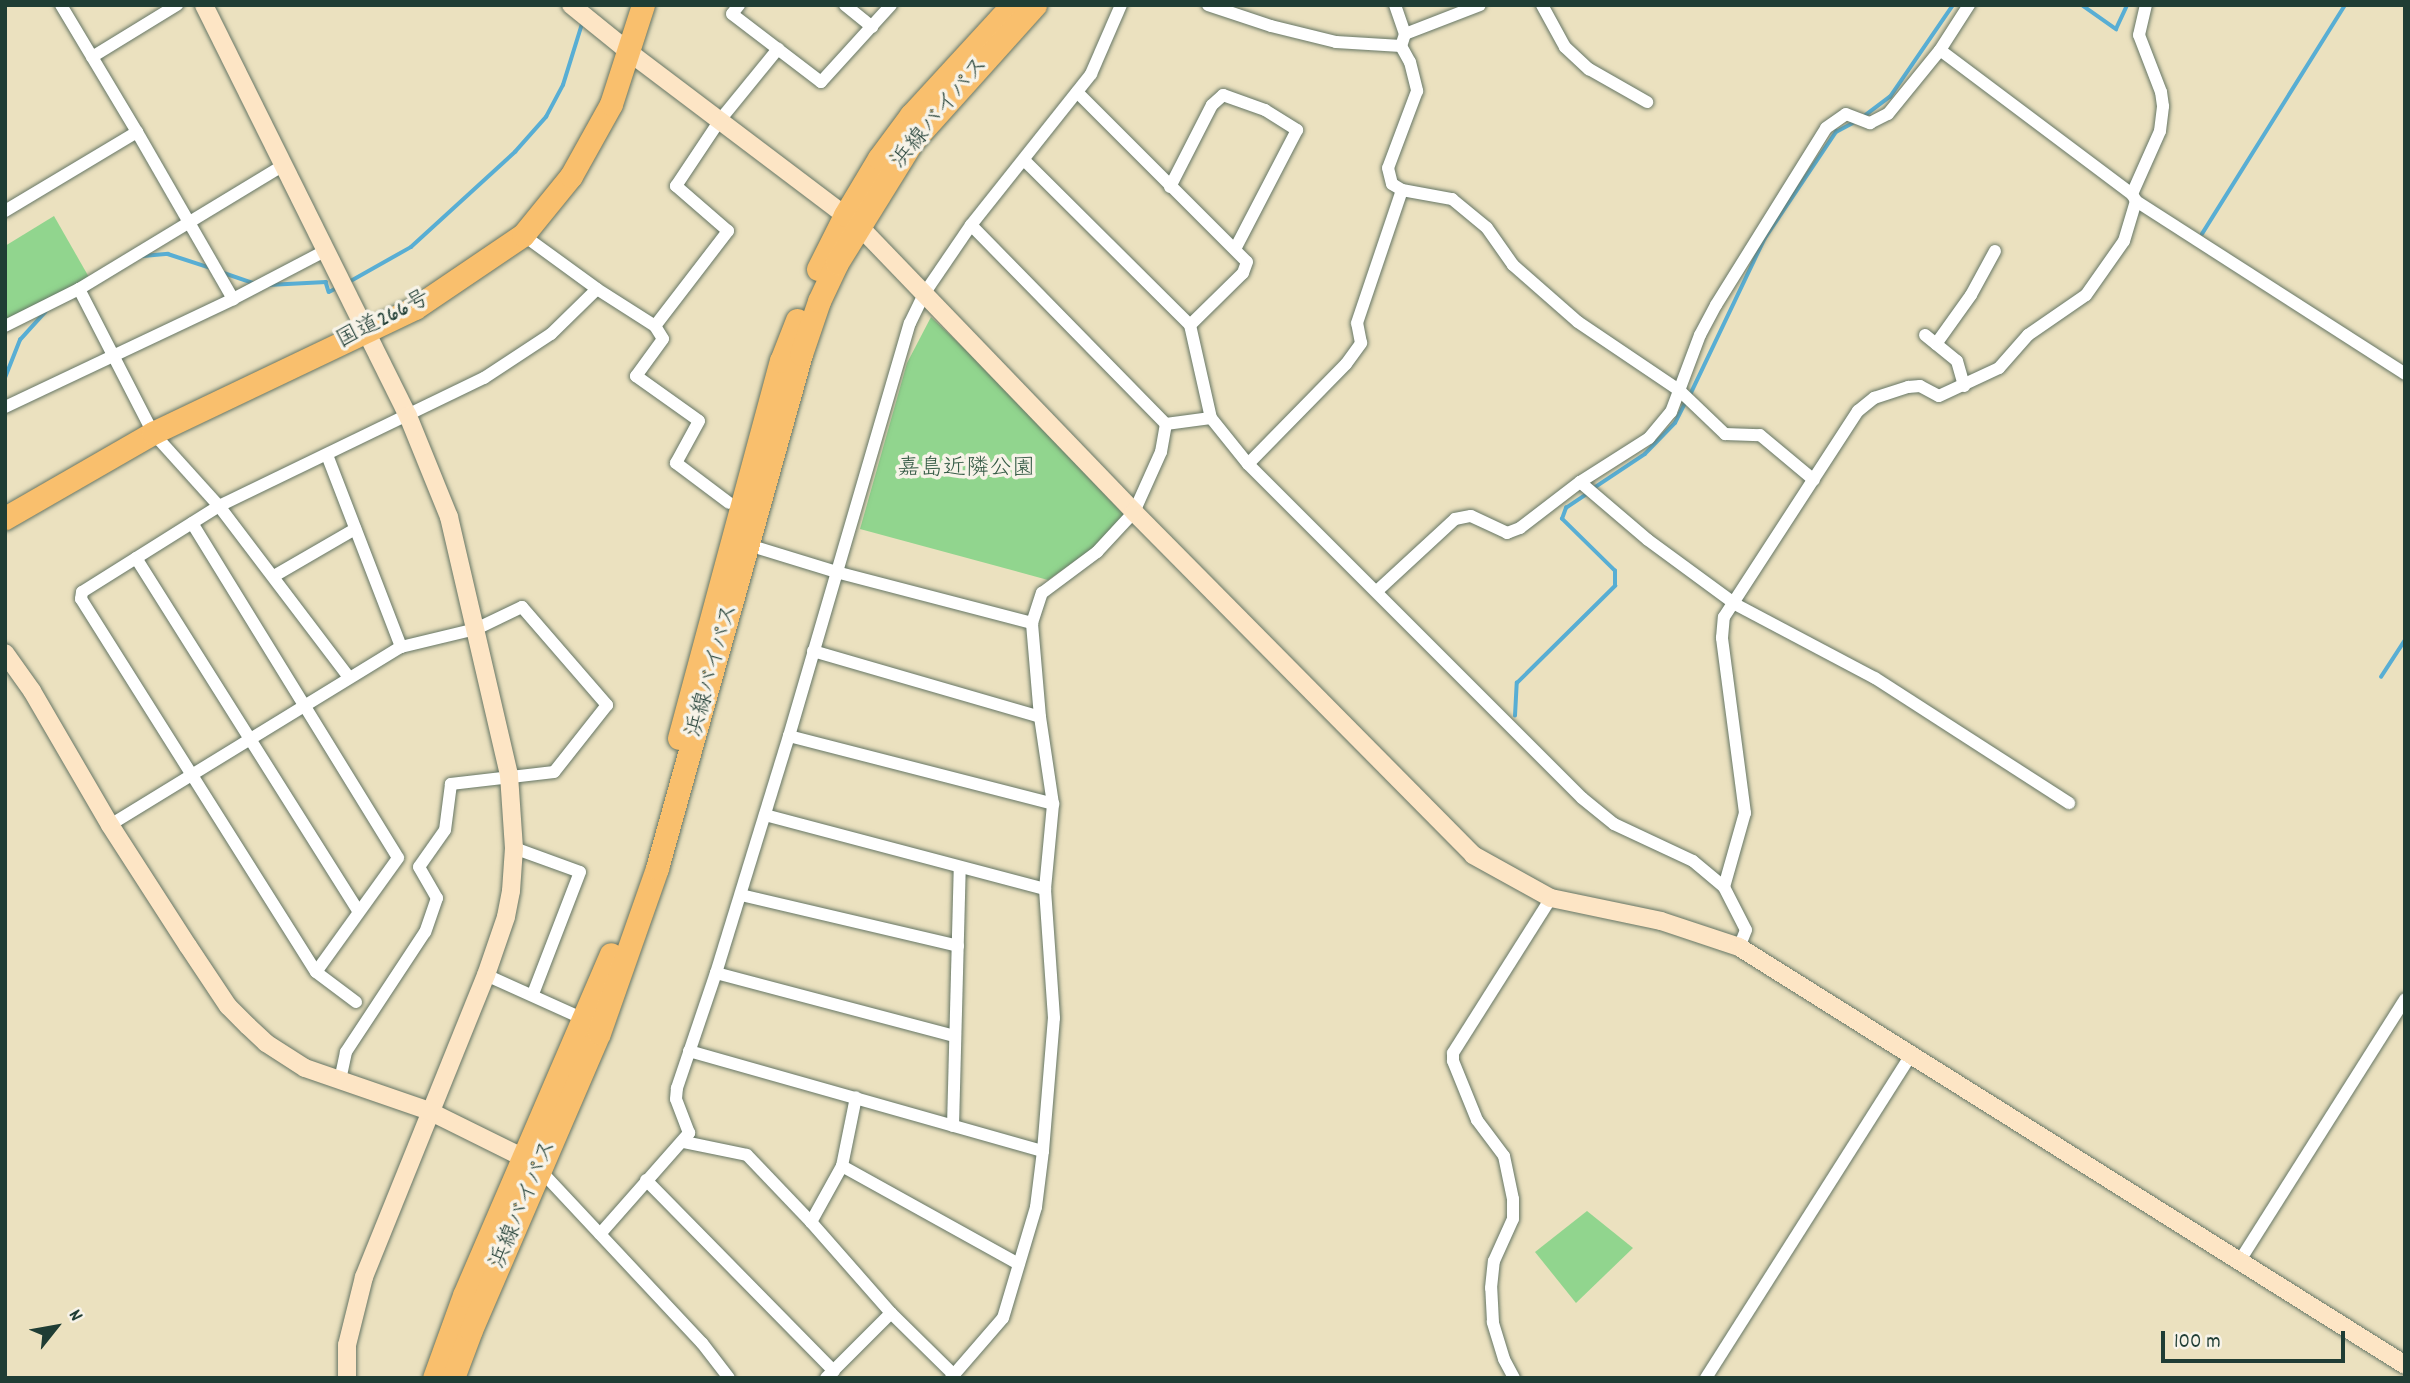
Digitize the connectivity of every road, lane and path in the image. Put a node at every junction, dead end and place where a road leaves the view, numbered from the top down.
1 (61, 5) edge
2 (177, 5) edge
3 (204, 5) edge
4 (571, 5) edge
5 (643, 5) edge
6 (739, 5) edge
7 (845, 5) edge
8 (891, 5) edge
9 (1012, 5) edge
10 (1035, 5) edge
11 (1121, 5) edge
12 (1208, 5) edge
13 (1395, 5) edge
14 (1479, 5) edge
15 (1542, 5) edge
16 (1969, 5) edge
17 (2146, 5) edge
18 (872, 27) junction
19 (1403, 40) junction
20 (778, 49) junction
21 (1941, 50) junction
22 (629, 52) junction
23 (92, 57) junction
24 (1077, 92) junction
25 (1647, 102) dead end
26 (720, 120) junction
27 (137, 132) junction
28 (1024, 160) junction
29 (282, 166) junction
30 (1170, 187) junction
31 (1402, 190) junction
32 (2134, 197) junction
33 (5, 211) edge
34 (852, 220) junction
35 (187, 223) junction
36 (971, 225) junction
37 (523, 234) junction
38 (1235, 248) junction
39 (325, 251) junction
40 (1995, 251) dead end
41 (79, 289) junction
42 (597, 289) junction
43 (924, 294) junction
44 (233, 299) junction
45 (6, 323) edge
46 (1190, 325) junction
47 (655, 326) junction
48 (366, 332) junction
49 (1925, 335) dead end
50 (1936, 344) junction
51 (114, 355) junction
52 (2405, 374) edge
53 (1964, 386) junction
54 (1679, 390) junction
55 (5, 407) edge
56 (408, 416) junction
57 (1211, 418) junction
58 (1166, 424) junction
59 (153, 432) junction
60 (327, 455) junction
61 (1248, 464) junction
62 (1814, 480) junction
63 (1580, 482) junction
64 (729, 503) dead end
65 (219, 506) junction
66 (1134, 512) junction
67 (5, 518) edge
68 (192, 523) junction
69 (355, 529) junction
70 (740, 543) junction
71 (136, 558) junction
72 (836, 572) junction
73 (274, 576) junction
74 (1377, 592) junction
75 (1735, 604) junction
76 (1032, 623) junction
77 (476, 629) junction
78 (401, 647) junction
79 (813, 651) junction
80 (5, 653) edge
81 (349, 677) junction
82 (304, 705) junction
83 (1040, 717) junction
84 (789, 736) junction
85 (248, 739) junction
86 (193, 774) junction
87 (509, 775) junction
88 (2069, 803) dead end
89 (1053, 804) junction
90 (765, 815) junction
91 (110, 825) junction
92 (514, 848) junction
93 (960, 867) junction
94 (1724, 887) junction
95 (1045, 889) junction
96 (741, 895) junction
97 (1550, 898) junction
98 (359, 912) junction
99 (958, 946) junction
100 (1739, 947) junction
101 (316, 972) junction
102 (716, 973) junction
103 (486, 975) junction
104 (533, 994) junction
105 (2405, 999) edge
106 (356, 1002) dead end
107 (592, 1026) junction
108 (955, 1036) junction
109 (689, 1051) junction
110 (1911, 1055) junction
111 (340, 1080) junction
112 (856, 1097) junction
113 (429, 1111) junction
114 (953, 1126) junction
115 (684, 1142) junction
116 (1043, 1151) junction
117 (531, 1163) junction
118 (842, 1166) junction
119 (646, 1180) junction
120 (811, 1222) junction
121 (600, 1234) junction
122 (2239, 1262) junction
123 (1019, 1264) junction
124 (891, 1313) junction
125 (2405, 1365) edge
126 (830, 1374) edge
127 (952, 1376) edge
128 (347, 1378) edge
129 (434, 1378) edge
130 (453, 1378) edge
131 (729, 1378) edge
132 (1514, 1378) edge
133 (1706, 1378) edge

1 - 23 street
2 - 23 street
3 - 29 street
4 - 22 street
5 - 22 highway, 国道266号
6 - 20 street
7 - 18 street
8 - 18 street
9 - 34 highway, 浜線バイパス
10 - 34 highway, 浜線バイパス
11 - 24 street
12 - 19 street
13 - 19 street
14 - 19 street
15 - 25 street
16 - 21 street
17 - 32 street
18 - 20 street
19 - 31 street
20 - 26 street
21 - 32 street
21 - 54 street
22 - 26 street
22 - 37 highway, 国道266号
23 - 27 street
24 - 28 street
24 - 30 street
26 - 34 street
26 - 47 street
27 - 33 street
27 - 35 street
28 - 36 street
28 - 46 street
29 - 35 street
29 - 39 street
30 - 38 street
30 - 38 street
31 - 54 street
31 - 61 street
32 - 52 street
32 - 53 street
34 - 43 street
34 - 70 highway, 浜線バイパス
35 - 41 street
35 - 44 street
36 - 43 street
36 - 58 street
37 - 42 street
37 - 48 highway, 国道266号
38 - 46 street
39 - 44 street
39 - 48 street
40 - 50 street
41 - 45 street
41 - 51 street
42 - 47 street
42 - 56 street
43 - 66 street
43 - 72 street
44 - 51 street
46 - 57 street
47 - 64 street
48 - 56 street
48 - 59 highway, 国道266号
49 - 50 street
50 - 53 street
51 - 55 street
51 - 59 street
53 - 62 street
54 - 62 street
54 - 63 street
56 - 60 street
56 - 77 street
57 - 58 street
57 - 61 street
58 - 66 street
59 - 65 street
59 - 67 highway, 国道266号
60 - 65 street
60 - 69 street
61 - 74 street
62 - 75 street
63 - 74 street
63 - 75 street
65 - 68 street
65 - 73 street
66 - 76 street
66 - 97 street
68 - 71 street
68 - 82 street
69 - 73 street
69 - 78 street
70 - 72 street
70 - 107 highway, 浜線バイパス
71 - 85 street
71 - 86 street
72 - 76 street
72 - 79 street
73 - 81 street
74 - 94 street
75 - 88 street
75 - 94 street
76 - 83 street
77 - 78 street
77 - 87 street
77 - 87 street
78 - 81 street
79 - 83 street
79 - 84 street
80 - 91 street
81 - 82 street
82 - 85 street
82 - 98 street
83 - 89 street
84 - 89 street
84 - 90 street
85 - 86 street
85 - 98 street
86 - 91 street
86 - 101 street
87 - 92 street
87 - 111 street
89 - 95 street
90 - 93 street
90 - 96 street
91 - 111 street
92 - 103 street
92 - 104 street
93 - 95 street
93 - 99 street
94 - 100 street
95 - 116 street
96 - 99 street
96 - 102 street
97 - 100 street
97 - 132 street
98 - 101 street
99 - 108 street
100 - 110 street
101 - 106 street
102 - 108 street
102 - 109 street
103 - 104 street
103 - 113 street
104 - 107 street
105 - 122 street
107 - 117 highway, 浜線バイパス
108 - 114 street
109 - 112 street
109 - 115 street
110 - 122 street
110 - 133 street
111 - 113 street
112 - 114 street
112 - 118 street
113 - 117 street
113 - 128 street
114 - 116 street
115 - 119 street
115 - 120 street
116 - 123 street
117 - 121 street
117 - 129 highway, 浜線バイパス
117 - 130 highway, 浜線バイパス
118 - 120 street
118 - 123 street
119 - 121 street
119 - 126 street
120 - 124 street
121 - 131 street
122 - 125 street
123 - 127 street
124 - 126 street
124 - 127 street

